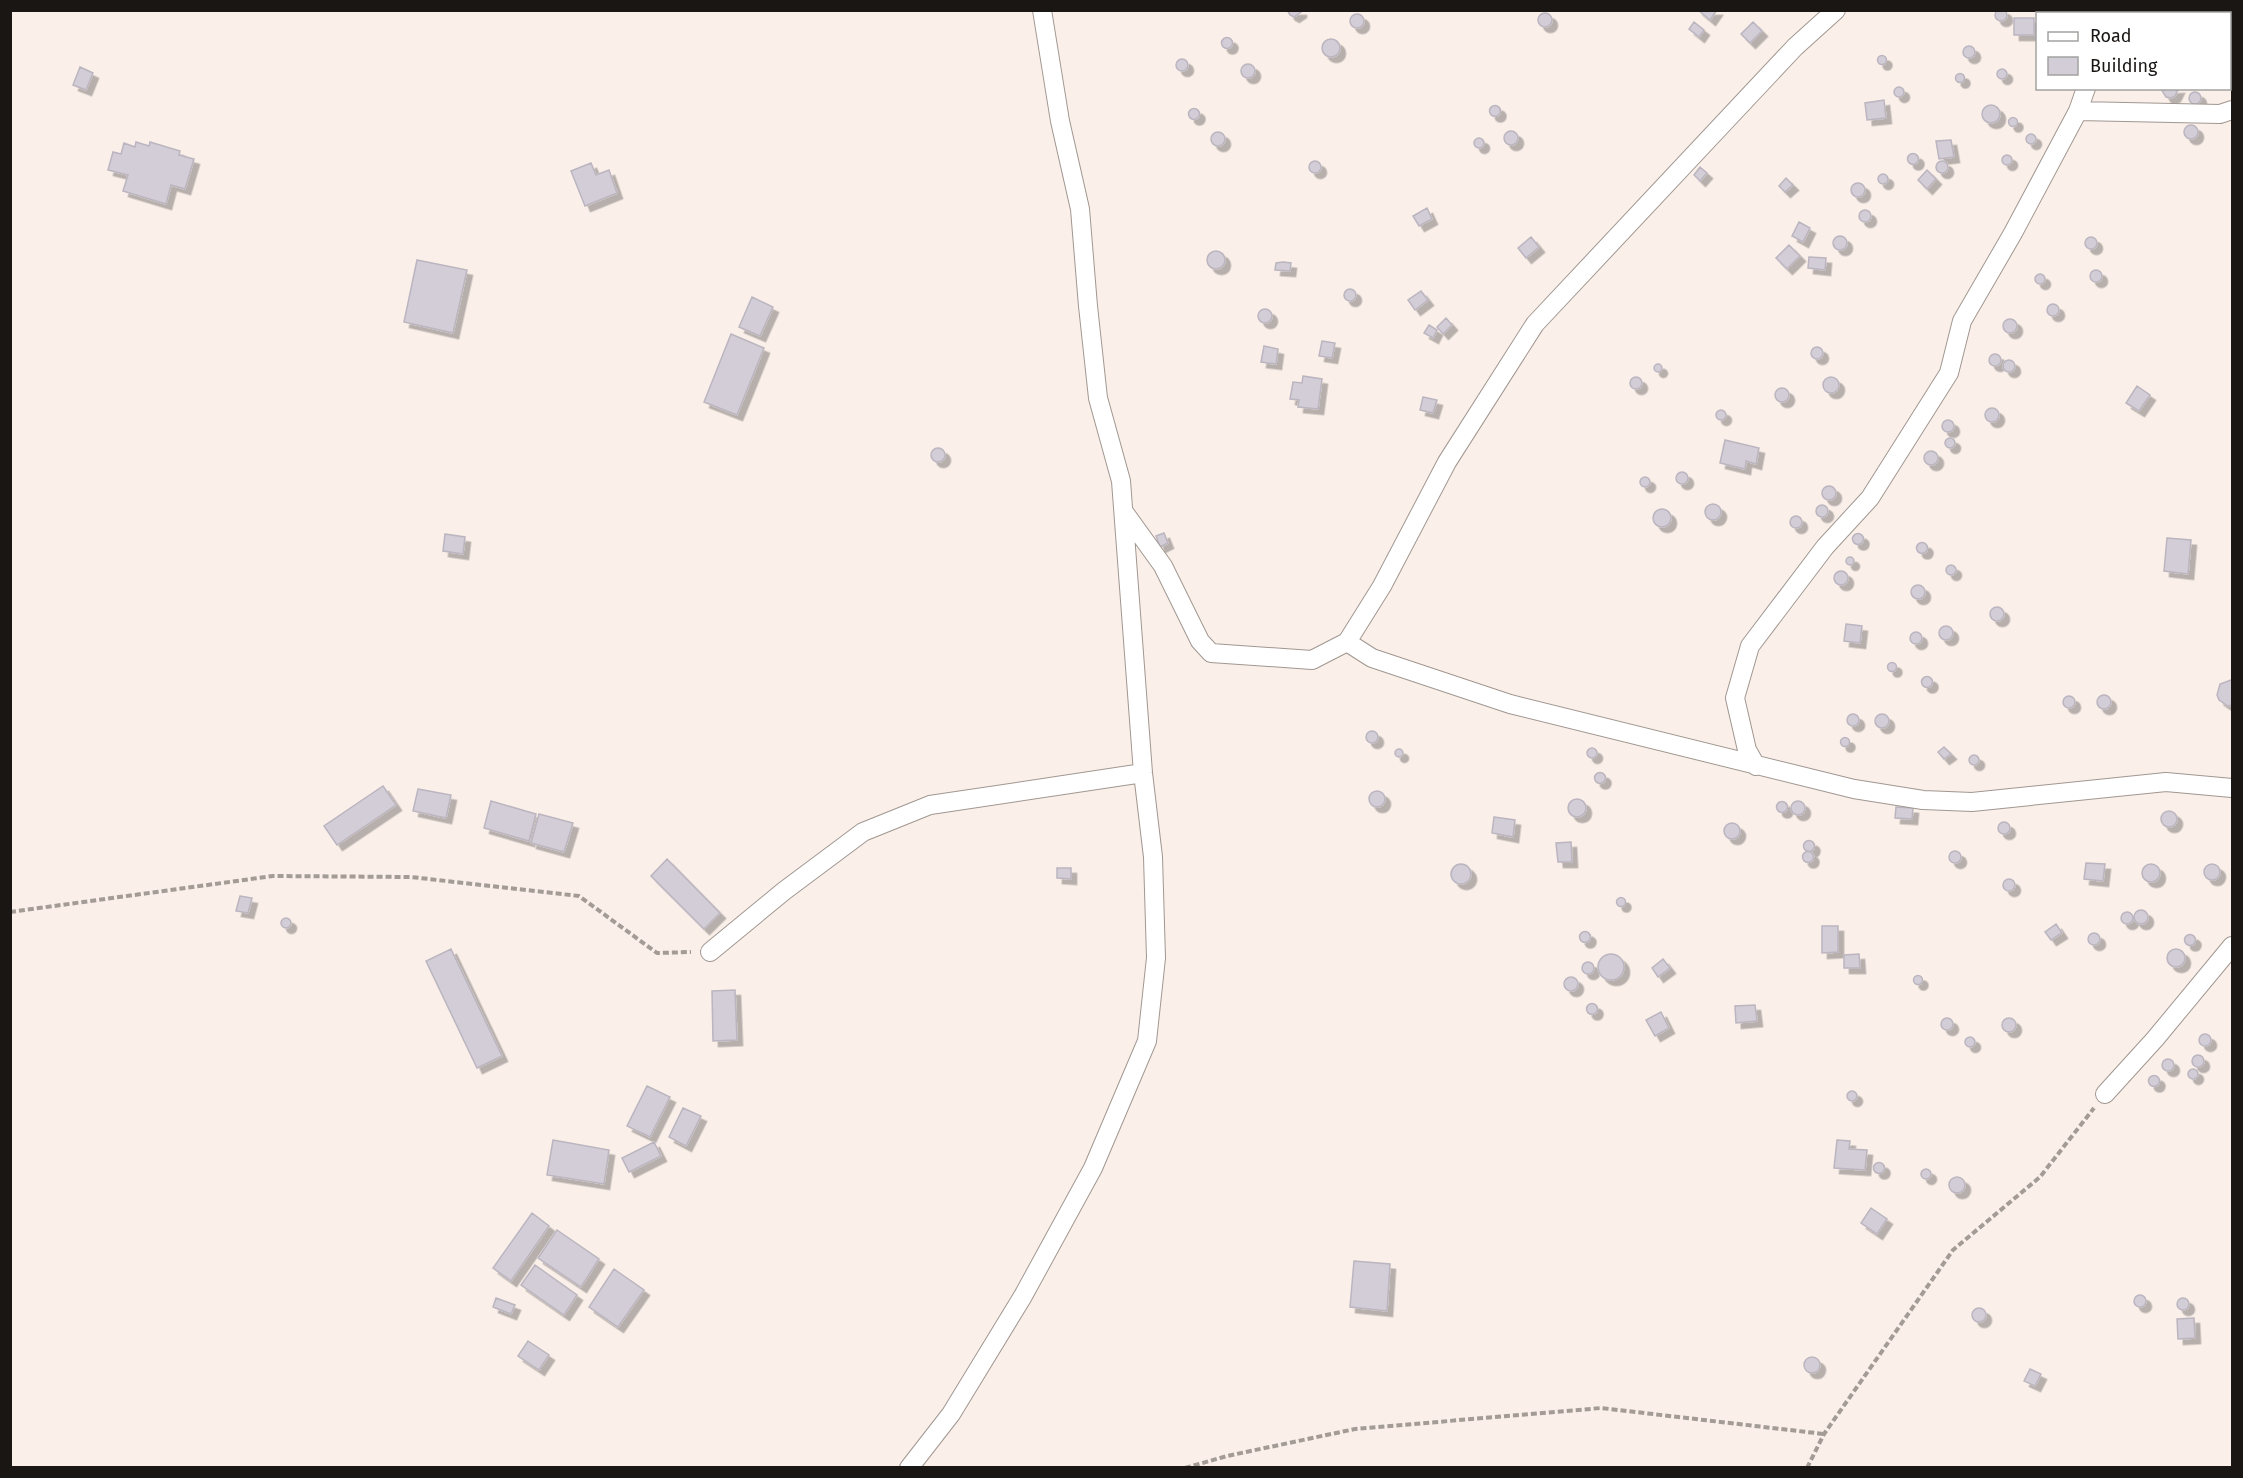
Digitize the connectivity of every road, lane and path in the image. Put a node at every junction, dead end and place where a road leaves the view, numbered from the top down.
1 (1042, 10) edge
2 (1836, 10) edge
3 (2085, 90) edge
4 (2232, 110) edge
5 (2079, 111) junction
6 (1124, 512) junction
7 (1347, 642) junction
8 (1755, 765) junction
9 (1143, 773) junction
10 (2232, 788) edge
11 (10, 912) edge
12 (2232, 946) edge
13 (710, 952) joint
14 (2105, 1094) joint
15 (1824, 1434) junction
16 (909, 1467) edge
17 (1188, 1467) edge
18 (1807, 1467) edge

1 - 6 street
2 - 7 street
3 - 5 street
4 - 5 street
5 - 8 street
6 - 7 street
6 - 9 street
7 - 8 street
8 - 10 street
9 - 13 street
9 - 16 street
11 - 13 path
12 - 14 street
14 - 15 path
15 - 17 path
15 - 18 path

